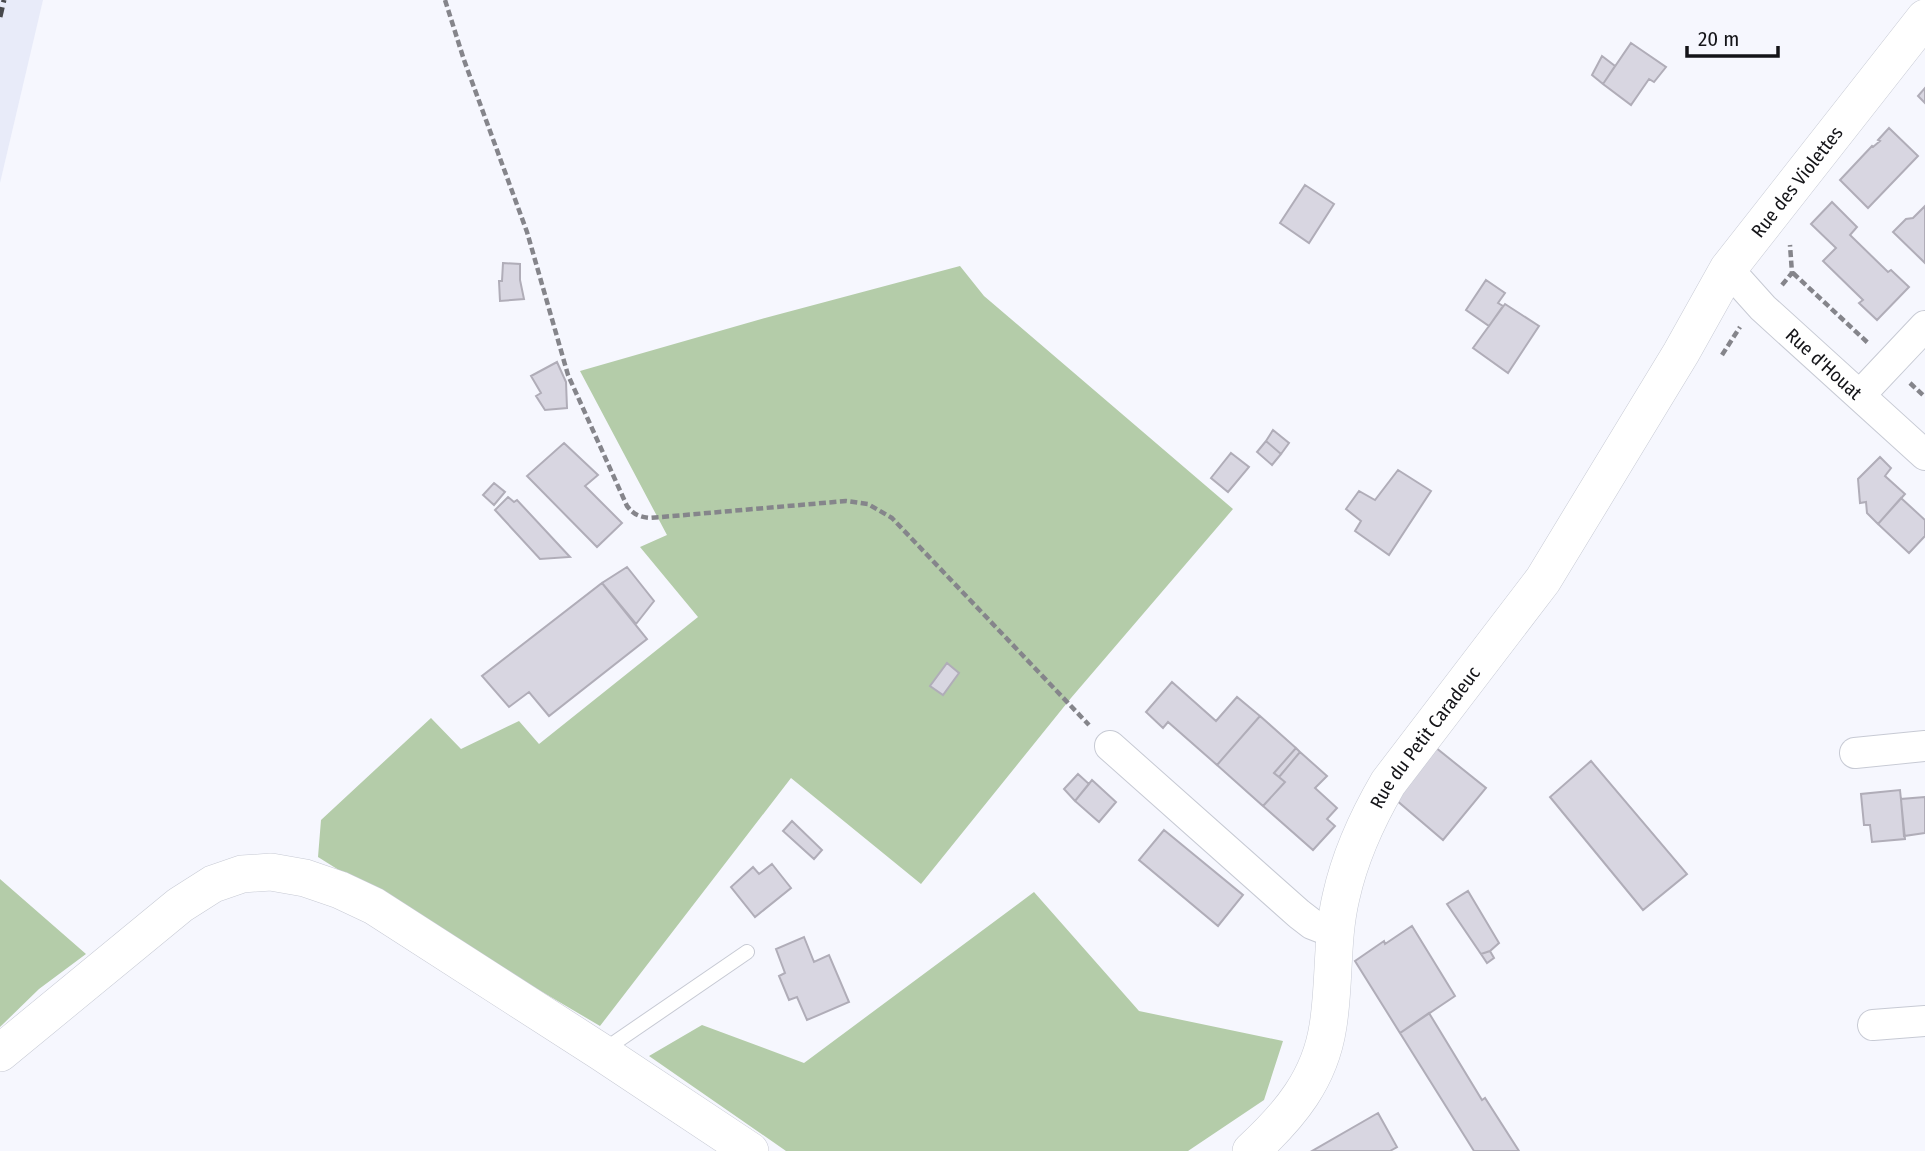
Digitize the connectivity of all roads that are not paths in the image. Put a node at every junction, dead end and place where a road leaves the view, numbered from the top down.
1 (1925, 18) edge
2 (1728, 269) junction
3 (1925, 326) edge
4 (1681, 353) joint
5 (1860, 395) junction
6 (1925, 455) edge
7 (1110, 746) road end
8 (1925, 746) edge
9 (1855, 753) dead end
10 (1335, 933) junction
11 (747, 952) dead end
12 (1925, 1021) edge
13 (1873, 1025) dead end
14 (601, 1052) junction
15 (0, 1053) edge
16 (750, 1151) edge
17 (1251, 1151) edge

1 - 2 street, Rue des Violettes
2 - 4 street, Rue des Violettes
2 - 5 street, Rue d'Houat
3 - 5 street
4 - 10 street, Rue du Petit Caradeuc
5 - 6 street, Rue d'Houat
7 - 10 street
8 - 9 street
10 - 17 street, Rue du Petit Caradeuc
11 - 14 lane
12 - 13 street
14 - 15 street
14 - 16 street

